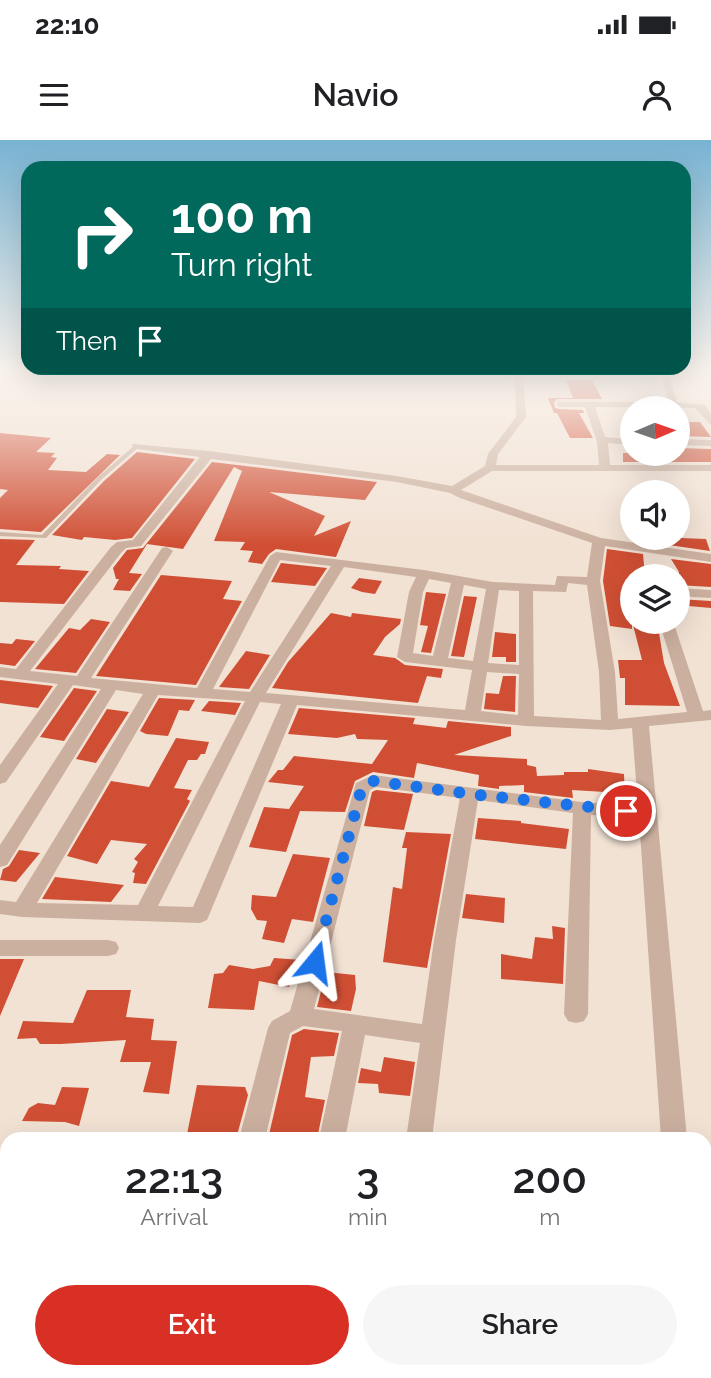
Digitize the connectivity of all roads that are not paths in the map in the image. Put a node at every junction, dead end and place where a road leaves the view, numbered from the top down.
1 (512, 430) edge
2 (598, 430) edge
3 (602, 442) junction
4 (620, 442) edge
5 (690, 442) edge
6 (711, 443) edge
7 (137, 446) joint
8 (209, 454) junction
9 (490, 468) junction
10 (711, 468) edge
11 (606, 469) junction
12 (454, 491) junction
13 (0, 534) edge
14 (599, 541) junction
15 (167, 551) dead end
16 (711, 558) edge
17 (340, 563) junction
18 (424, 574) junction
19 (593, 581) junction
20 (458, 582) junction
21 (493, 586) junction
22 (526, 587) junction
23 (690, 593) edge
24 (711, 594) edge
25 (671, 634) edge
26 (440, 661) junction
27 (481, 667) junction
28 (527, 670) junction
29 (0, 672) edge
30 (20, 674) junction
31 (76, 680) junction
32 (113, 684) junction
33 (153, 690) junction
34 (202, 694) junction
35 (255, 697) junction
36 (290, 701) junction
37 (472, 716) junction
38 (704, 716) edge
39 (526, 721) junction
40 (640, 724) junction
41 (610, 725) junction
42 (0, 778) edge
43 (470, 794) junction
44 (582, 808) junction
45 (648, 813) junction
46 (0, 860) edge
47 (0, 908) edge
48 (22, 911) junction
49 (144, 913) junction
50 (0, 948) edge
51 (108, 948) dead end
52 (576, 1014) dead end
53 (300, 1016) junction
54 (355, 1023) junction
55 (433, 1035) junction
56 (254, 1132) edge
57 (333, 1132) edge
58 (420, 1132) edge
59 (673, 1132) edge

1 - 9 street
2 - 3 street
3 - 4 street
3 - 11 street
5 - 6 street
7 - 8 street
7 - 13 lane
8 - 12 street
8 - 30 street
9 - 11 street
9 - 12 street
10 - 11 street
12 - 14 street
14 - 16 street
14 - 19 street
15 - 31 street
17 - 18 street
17 - 34 street
17 - 35 street
18 - 20 street
18 - 26 street
19 - 22 street
19 - 41 street
20 - 21 street
20 - 26 street
21 - 22 street
21 - 27 street
22 - 28 street
23 - 24 street
25 - 38 street
26 - 27 street
27 - 28 street
27 - 37 street
28 - 39 street
29 - 30 street
30 - 31 street
31 - 32 street
31 - 42 street
32 - 33 street
32 - 46 street
33 - 34 street
33 - 48 street
34 - 35 street
35 - 36 street
35 - 49 street
36 - 37 street
36 - 49 street
37 - 39 street
38 - 40 street
39 - 41 street
40 - 41 street
40 - 45 street
43 - 44 street
43 - 53 street
43 - 55 street
44 - 45 street
44 - 52 street
45 - 59 street
47 - 48 street
48 - 49 street
50 - 51 street
53 - 54 street
53 - 56 street
54 - 55 street
54 - 57 street
55 - 58 street

